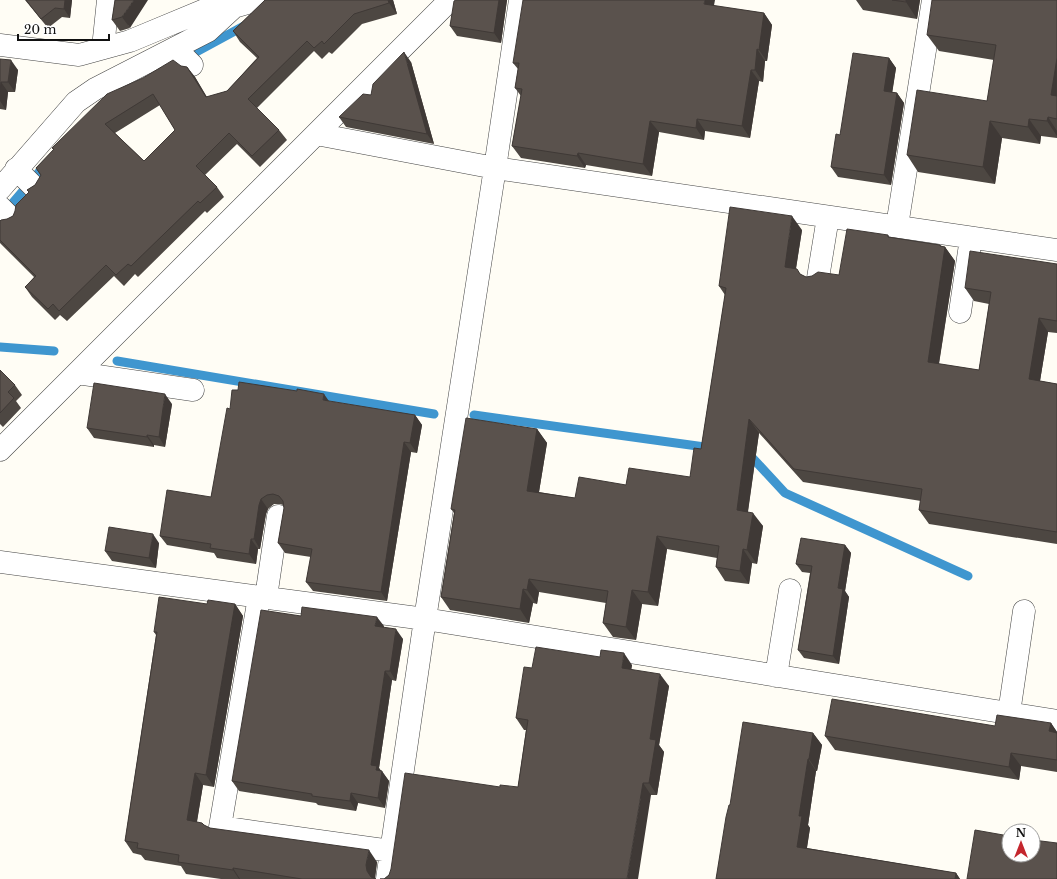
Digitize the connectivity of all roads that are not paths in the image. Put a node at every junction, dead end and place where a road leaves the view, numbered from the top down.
1 (108, 0) edge
2 (258, 0) edge
3 (450, 0) edge
4 (520, 0) edge
5 (933, 0) edge
6 (234, 7) junction
7 (0, 45) edge
8 (103, 48) junction
9 (175, 48) junction
10 (192, 65) dead end
11 (316, 134) junction
12 (495, 168) junction
13 (16, 169) junction
14 (34, 186) edge
15 (0, 189) edge
16 (828, 217) junction
17 (897, 226) junction
18 (971, 238) junction
19 (1057, 250) edge
20 (818, 278) edge
21 (960, 312) dead end
22 (77, 373) junction
23 (193, 390) dead end
24 (0, 450) edge
25 (278, 516) dead end
26 (0, 562) edge
27 (790, 590) dead end
28 (262, 597) junction
29 (1024, 610) dead end
30 (425, 619) junction
31 (776, 676) junction
32 (1009, 713) junction
33 (1057, 721) edge
34 (391, 851) junction
35 (387, 879) edge

1 - 8 street
2 - 6 street
3 - 11 street
4 - 12 street
5 - 17 street
6 - 8 street
6 - 9 street
7 - 8 street
9 - 10 street
9 - 13 street
11 - 12 street
11 - 22 street
12 - 16 street
12 - 30 street
13 - 14 street
13 - 15 street
16 - 17 street
16 - 20 street
17 - 18 street
18 - 19 street
18 - 21 street
22 - 23 street
22 - 24 street
25 - 28 street
26 - 28 street
27 - 31 street
28 - 30 street
28 - 34 street
29 - 32 street
30 - 31 street
30 - 34 street
31 - 32 street
32 - 33 street
34 - 35 street

